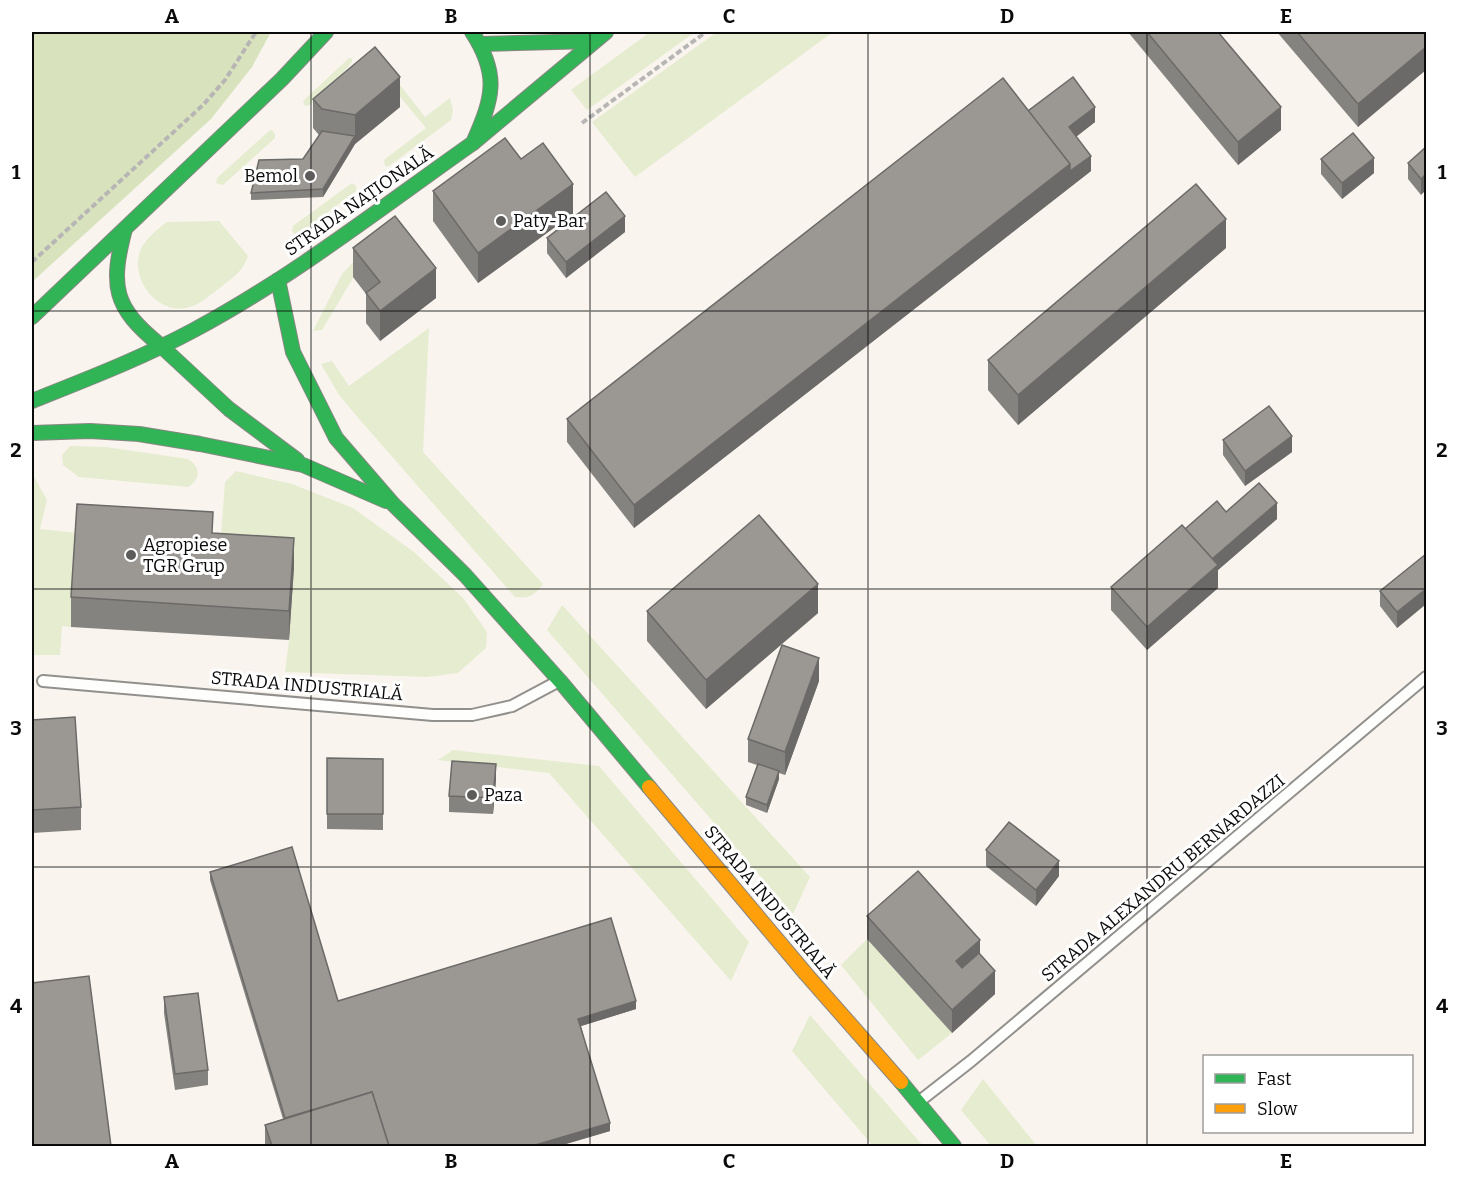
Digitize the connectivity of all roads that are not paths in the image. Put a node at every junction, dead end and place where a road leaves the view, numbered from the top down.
1 (327, 32) edge
2 (472, 32) edge
3 (606, 32) edge
4 (593, 40) junction
5 (298, 41) dead end
6 (482, 45) junction
7 (282, 79) junction
8 (473, 143) junction
9 (125, 229) junction
10 (278, 280) junction
11 (32, 317) edge
12 (160, 345) junction
13 (32, 401) edge
14 (32, 433) edge
15 (303, 465) junction
16 (393, 504) junction
17 (1426, 677) edge
18 (43, 681) dead end
19 (560, 681) junction
20 (919, 1102) junction
21 (954, 1146) edge

1 - 7 street
2 - 6 street
3 - 4 street, STRADA NAȚIONALĂ
4 - 6 street
4 - 8 street, STRADA NAȚIONALĂ
5 - 7 street
6 - 8 street
7 - 9 street
8 - 10 street, STRADA NAȚIONALĂ
9 - 11 street
9 - 12 street
10 - 12 street, STRADA NAȚIONALĂ
10 - 16 street, STRADA INDUSTRIALĂ
12 - 13 street, STRADA NAȚIONALĂ
12 - 15 street, STRADA INDUSTRIALĂ
14 - 15 street, STRADA INDUSTRIALĂ
15 - 16 street, STRADA INDUSTRIALĂ
16 - 19 street, STRADA INDUSTRIALĂ
17 - 20 lane, STRADA ALEXANDRU BERNARDAZZI
18 - 19 lane, STRADA INDUSTRIALĂ
19 - 20 street, STRADA INDUSTRIALĂ
20 - 21 street, STRADA INDUSTRIALĂ

